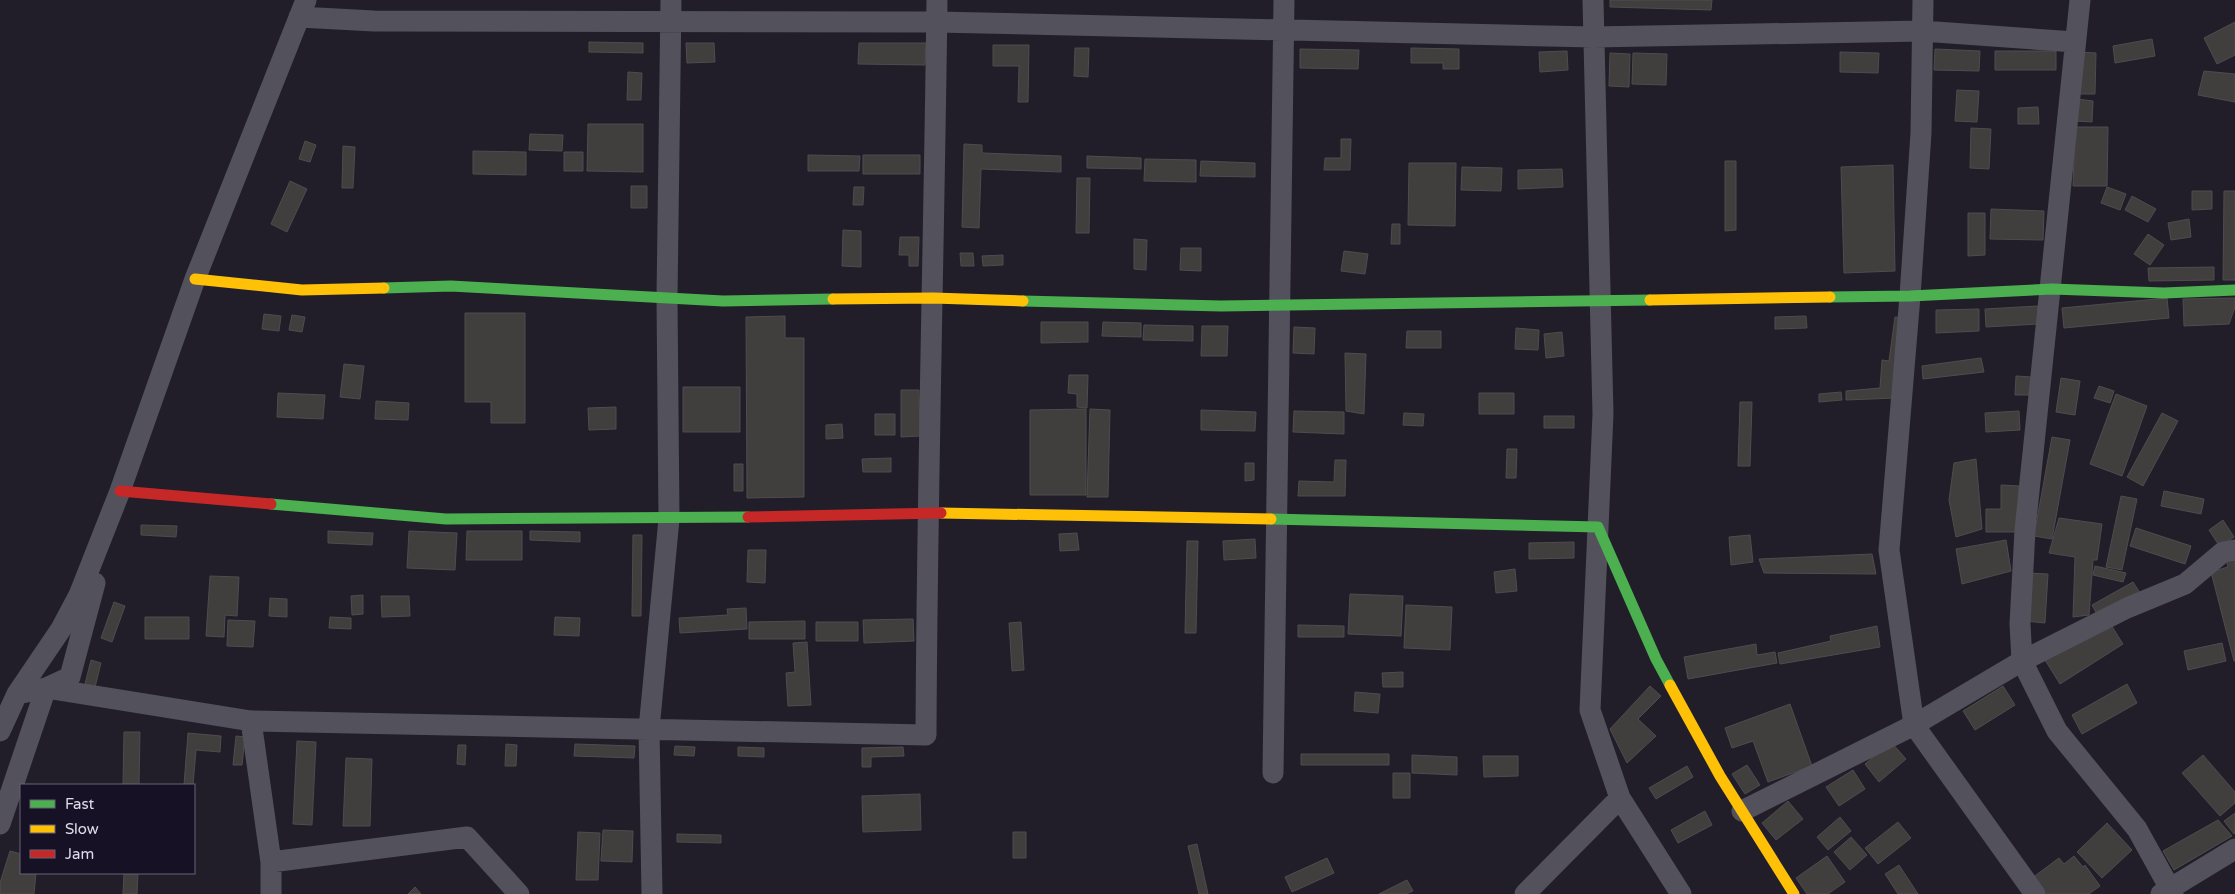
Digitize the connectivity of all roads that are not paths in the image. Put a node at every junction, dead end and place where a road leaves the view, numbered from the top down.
1 (671, 0) edge
2 (937, 0) edge
3 (1284, 0) edge
4 (1593, 0) edge
5 (1923, 0) edge
6 (2080, 0) edge
7 (302, 8) edge
8 (936, 22) junction
9 (670, 23) junction
10 (1285, 31) junction
11 (1922, 31) junction
12 (1594, 37) junction
13 (2075, 42) junction
14 (195, 279) junction
15 (2052, 289) junction
16 (2235, 290) edge
17 (1910, 296) junction
18 (667, 298) junction
19 (933, 298) junction
20 (1600, 301) junction
21 (1279, 305) junction
22 (120, 490) junction
23 (927, 513) junction
24 (1276, 518) junction
25 (669, 519) junction
26 (1598, 528) junction
27 (2235, 550) edge
28 (2022, 661) junction
29 (46, 688) junction
30 (17, 694) junction
31 (251, 722) junction
32 (1914, 726) junction
33 (648, 729) junction
34 (0, 731) edge
35 (1273, 774) dead end
36 (1620, 798) junction
37 (1742, 811) junction
38 (0, 824) edge
39 (2235, 849) edge
40 (271, 862) junction
41 (2168, 892) edge
42 (271, 894) edge
43 (519, 894) edge
44 (652, 894) edge
45 (1525, 894) edge
46 (1681, 894) edge
47 (1794, 894) edge
48 (2036, 894) edge

1 - 9 street
2 - 8 street
3 - 10 street
4 - 12 street
5 - 11 street
6 - 13 street
7 - 9 street
7 - 14 street
8 - 9 street
8 - 10 street
8 - 19 street
9 - 18 street
10 - 12 street
10 - 21 street
11 - 12 street
11 - 13 street
11 - 17 street
12 - 20 street
13 - 15 street
14 - 18 street
14 - 22 street
15 - 16 street
15 - 17 street
15 - 28 street
17 - 20 street
17 - 32 street
18 - 19 street
18 - 25 street
19 - 21 street
19 - 23 street
20 - 21 street
20 - 26 street
21 - 24 street
22 - 25 street
22 - 29 street
22 - 30 street
23 - 24 street
23 - 25 street
23 - 33 street
24 - 26 street
24 - 35 street
25 - 33 street
26 - 36 street
26 - 37 street
27 - 28 street
28 - 32 street
28 - 41 street
29 - 30 street
29 - 31 street
29 - 38 street
30 - 34 street
31 - 33 street
31 - 40 street
32 - 37 street
32 - 48 street
33 - 44 street
36 - 45 street
36 - 46 street
37 - 47 street
39 - 41 street
40 - 42 street
40 - 43 street

